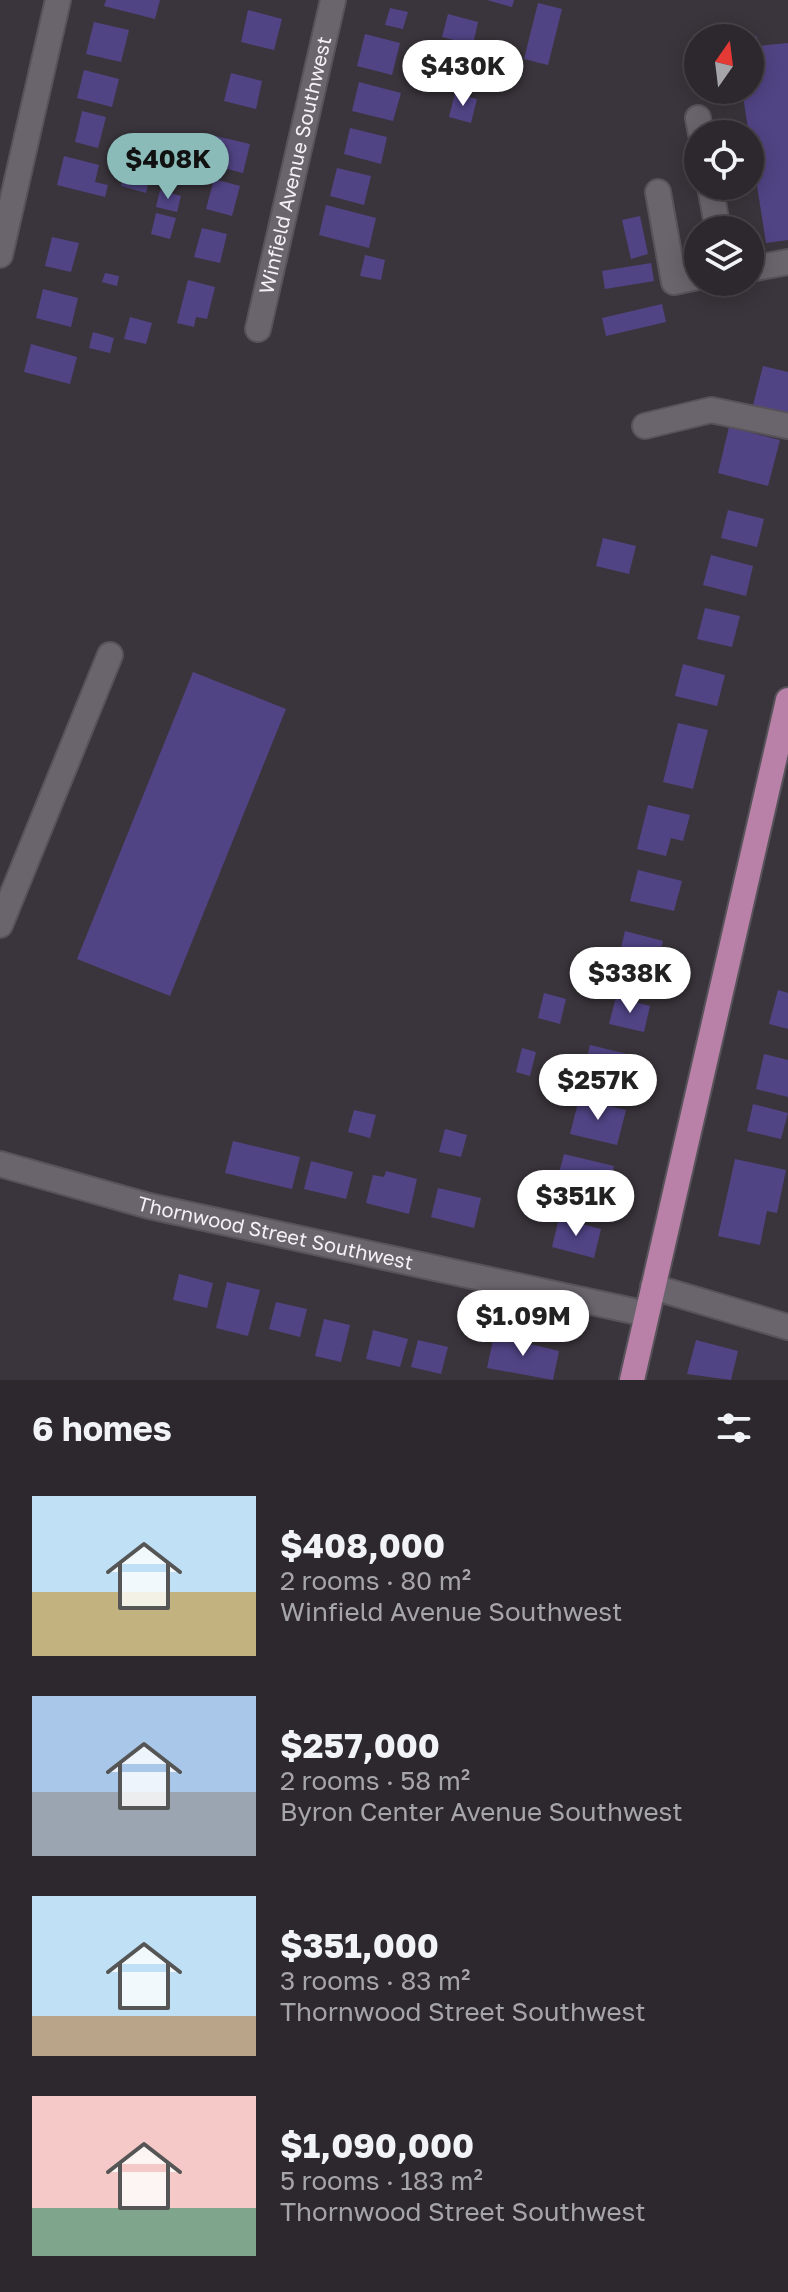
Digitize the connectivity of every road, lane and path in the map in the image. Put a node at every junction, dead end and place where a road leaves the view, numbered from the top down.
1 (58, 0) edge
2 (333, 0) edge
3 (658, 192) dead end
4 (0, 255) edge
5 (788, 262) edge
6 (764, 266) edge
7 (684, 280) edge
8 (258, 329) dead end
9 (645, 426) dead end
10 (788, 426) edge
11 (110, 655) dead end
12 (788, 700) edge
13 (783, 750) edge
14 (0, 925) edge
15 (0, 1164) edge
16 (653, 1287) junction
17 (647, 1314) junction
18 (788, 1327) edge
19 (632, 1380) edge

1 - 4 street
2 - 8 street, Winfield Avenue Southwest
3 - 7 street
5 - 6 street
9 - 10 street
11 - 14 street
12 - 13 main road
13 - 16 main road
15 - 17 street, Thornwood Street Southwest
16 - 17 main road
16 - 18 street
17 - 19 main road

